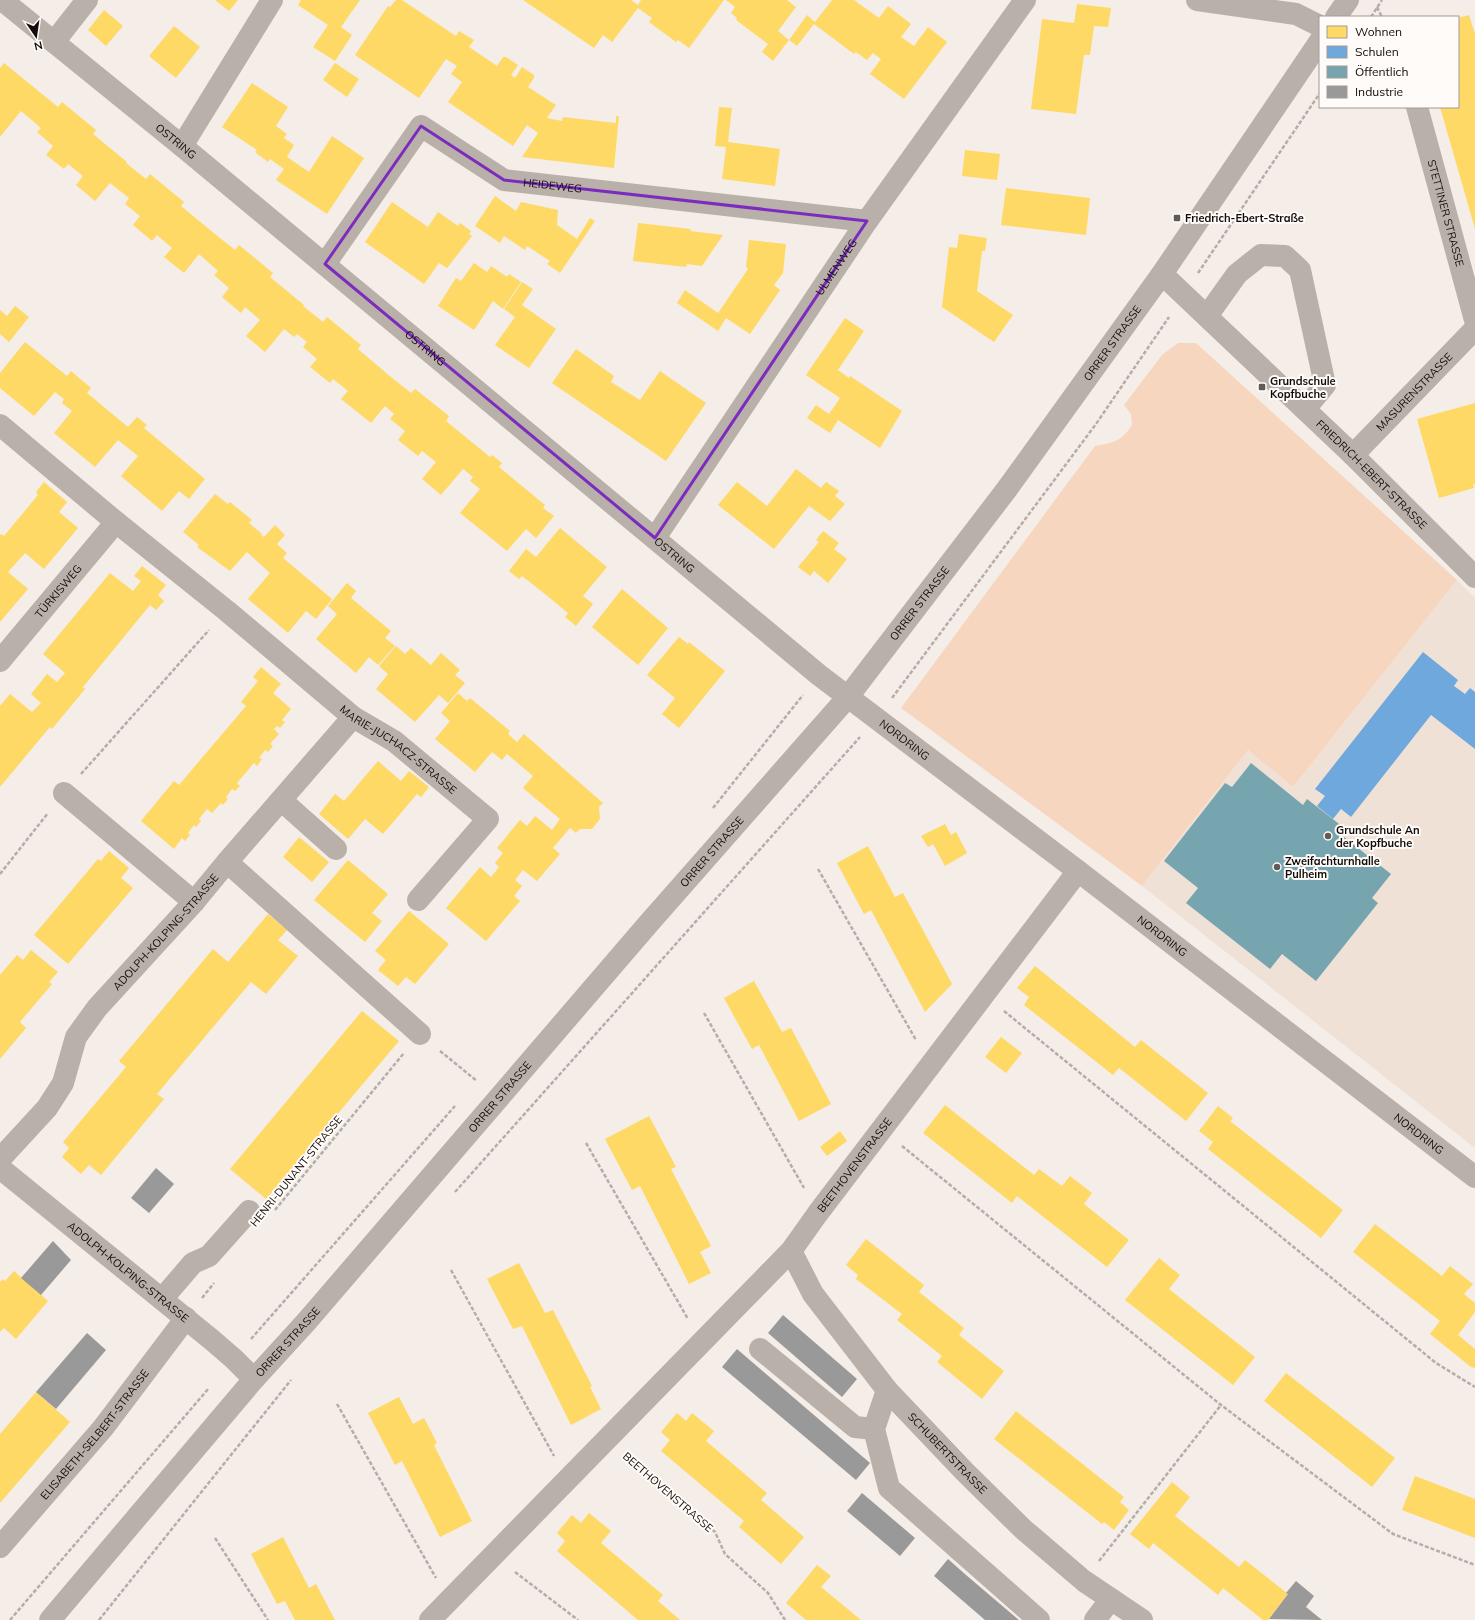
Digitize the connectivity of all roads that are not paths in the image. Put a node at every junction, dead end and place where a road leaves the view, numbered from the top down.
1 (2, 0) edge
2 (86, 0) edge
3 (272, 0) edge
4 (1025, 0) edge
5 (1197, 0) edge
6 (1348, 0) edge
7 (1337, 16) edge
8 (1319, 26) edge
9 (54, 42) junction
10 (1319, 42) edge
11 (1417, 108) edge
12 (182, 146) junction
13 (867, 221) junction
14 (325, 264) junction
15 (1162, 274) junction
16 (1207, 316) junction
17 (1475, 320) edge
18 (1475, 329) edge
19 (1305, 409) junction
20 (0, 425) edge
21 (1353, 455) junction
22 (116, 522) junction
23 (655, 538) junction
24 (1475, 577) edge
25 (0, 661) edge
26 (847, 698) junction
27 (353, 717) junction
28 (64, 793) road end
29 (281, 800) junction
30 (336, 849) dead end
31 (227, 862) junction
32 (1078, 871) junction
33 (418, 900) dead end
34 (194, 902) junction
35 (420, 1034) road end
36 (0, 1159) edge
37 (0, 1168) edge
38 (1475, 1177) edge
39 (249, 1211) dead end
40 (791, 1251) junction
41 (162, 1299) junction
42 (186, 1318) junction
43 (760, 1348) dead end
44 (254, 1379) junction
45 (887, 1390) junction
46 (874, 1429) junction
47 (0, 1548) edge
48 (1111, 1599) junction
49 (50, 1620) edge
50 (430, 1620) edge
51 (1039, 1620) edge
52 (1095, 1620) edge
53 (1142, 1620) edge

1 - 9 street, OSTRING
2 - 9 street
3 - 12 street
4 - 13 street, ULMENWEG
5 - 8 street
6 - 7 street
9 - 12 street, OSTRING
10 - 15 street, ORRER STRASSE
11 - 17 street, STETTINER STRASSE
12 - 14 street, OSTRING
13 - 14 street, HEIDEWEG
13 - 23 street, ULMENWEG
14 - 23 street, OSTRING
15 - 16 street, FRIEDRICH-EBERT-STRASSE
15 - 26 street, ORRER STRASSE
16 - 19 street, FRIEDRICH-EBERT-STRASSE
16 - 19 street
18 - 21 street, MASURENSTRASSE
19 - 21 street, FRIEDRICH-EBERT-STRASSE
20 - 22 street
21 - 24 street, FRIEDRICH-EBERT-STRASSE
22 - 25 street, TÜRKISWEG
22 - 27 street, MARIE-JUCHACZ-STRASSE
23 - 26 street, OSTRING
26 - 32 street, NORDRING
26 - 44 street, ORRER STRASSE
27 - 29 street, ADOLPH-KOLPING-STRASSE
27 - 33 street, MARIE-JUCHACZ-STRASSE
28 - 34 street
29 - 30 street
29 - 31 street, ADOLPH-KOLPING-STRASSE
31 - 34 street, ADOLPH-KOLPING-STRASSE
31 - 35 street
32 - 38 street, NORDRING
32 - 40 street, BEETHOVENSTRASSE
34 - 36 street, ADOLPH-KOLPING-STRASSE
37 - 41 street, ADOLPH-KOLPING-STRASSE
39 - 41 street
40 - 45 street, SCHUBERTSTRASSE
40 - 50 street, BEETHOVENSTRASSE
41 - 42 street, ADOLPH-KOLPING-STRASSE
42 - 44 street, ADOLPH-KOLPING-STRASSE
42 - 47 street, ELISABETH-SELBERT-STRASSE
43 - 46 street
44 - 49 street, ORRER STRASSE
45 - 46 street
45 - 48 street, SCHUBERTSTRASSE
46 - 51 street
48 - 52 street
48 - 53 street, SCHUBERTSTRASSE

